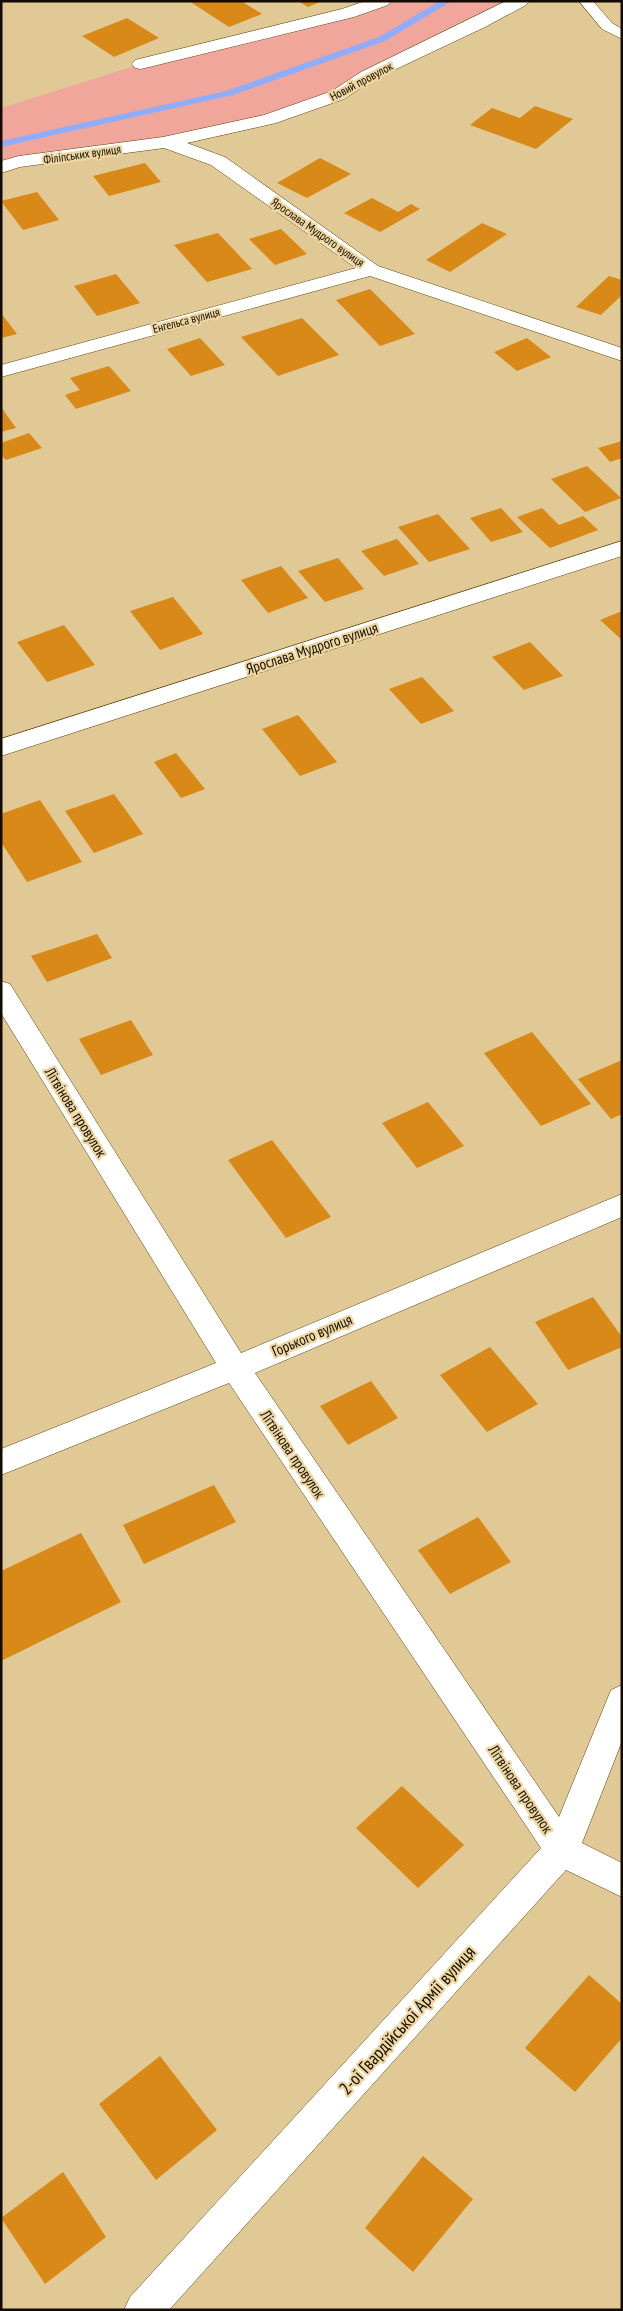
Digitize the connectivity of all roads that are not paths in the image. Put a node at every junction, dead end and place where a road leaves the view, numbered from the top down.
1 (382, 1) edge
2 (520, 1) edge
3 (586, 1) edge
4 (622, 35) edge
5 (141, 64) dead end
6 (163, 143) junction
7 (1, 167) edge
8 (371, 270) junction
9 (622, 355) edge
10 (1, 371) edge
11 (622, 548) edge
12 (1, 748) edge
13 (1, 991) edge
14 (622, 1205) edge
15 (235, 1368) junction
16 (1, 1462) edge
17 (622, 1700) edge
18 (562, 1850) junction
19 (622, 1882) edge
20 (143, 2310) edge

1 - 5 street
2 - 6 street, Новий провулок
3 - 4 lane
6 - 7 street, Філіпських вулиця
6 - 8 street, Ярослава Мудрого вулиця
8 - 9 street, Ярослава Мудрого вулиця
8 - 10 street, Енгельса вулиця
11 - 12 street, Ярослава Мудрого вулиця
13 - 15 street, Літвінова провулок
14 - 15 street, Горького вулиця
15 - 16 street, Горького вулиця
15 - 18 street, Літвінова провулок
17 - 18 street, 2-ої Гвардійської Армії вулиця
18 - 19 street, Літвінова провулок
18 - 20 street, 2-ої Гвардійської Армії вулиця

